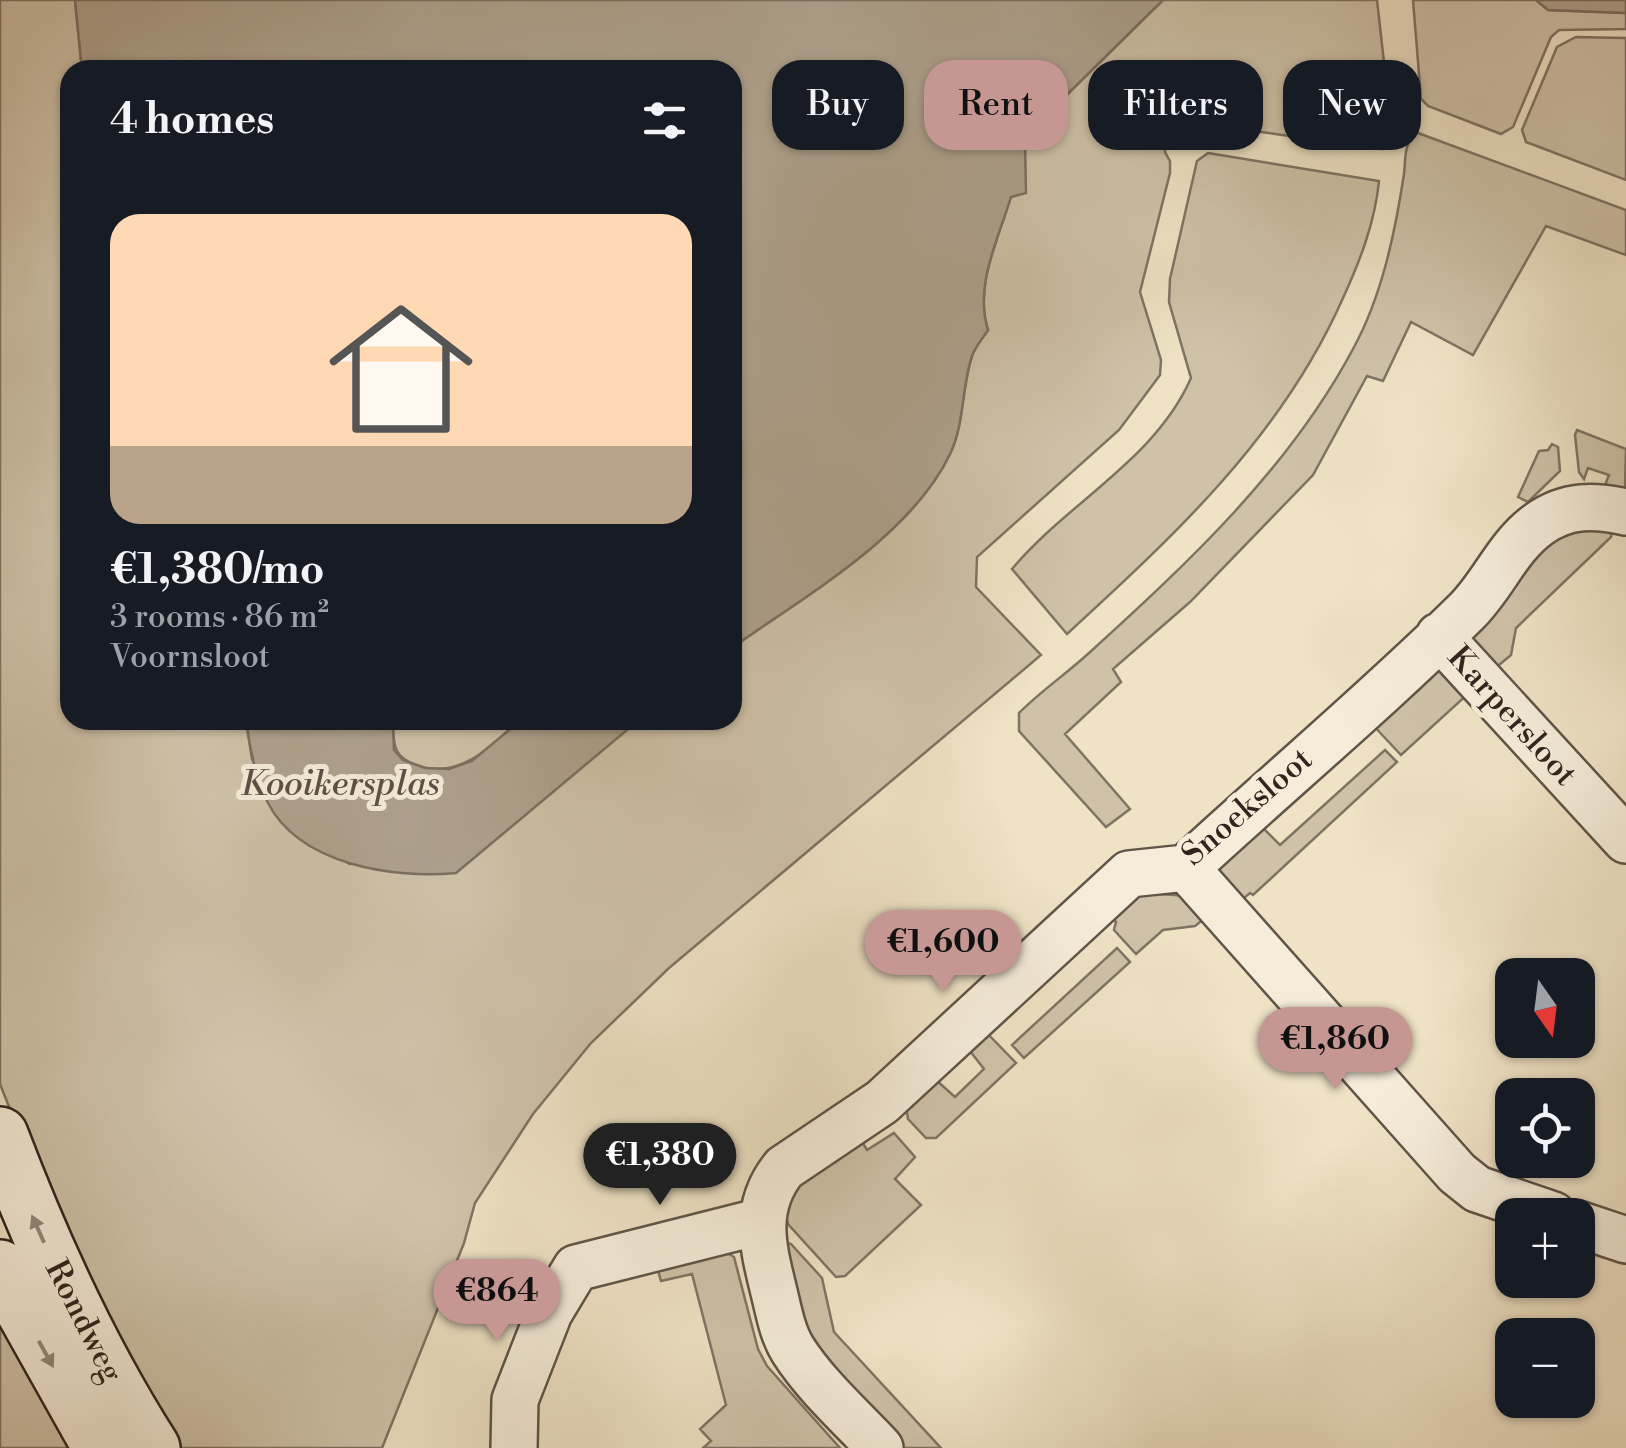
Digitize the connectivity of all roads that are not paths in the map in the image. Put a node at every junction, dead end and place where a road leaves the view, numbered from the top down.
1 (1626, 512) edge
2 (1439, 636) junction
3 (1626, 840) edge
4 (1186, 868) junction
5 (0, 1135) edge
6 (1503, 1198) edge
7 (762, 1221) junction
8 (1595, 1230) edge
9 (1626, 1240) edge
10 (0, 1268) edge
11 (100, 1448) edge
12 (152, 1448) edge
13 (514, 1448) edge
14 (880, 1448) edge

1 - 2 street, Snoeksloot
2 - 3 street, Karpersloot
2 - 4 street, Snoeksloot
4 - 6 street
4 - 7 street, Snoeksloot
12 -> 5 main road, Rondweg
7 - 13 street
7 - 14 street, Snoeksloot
8 - 9 street
10 -> 11 main road, Rondweg

